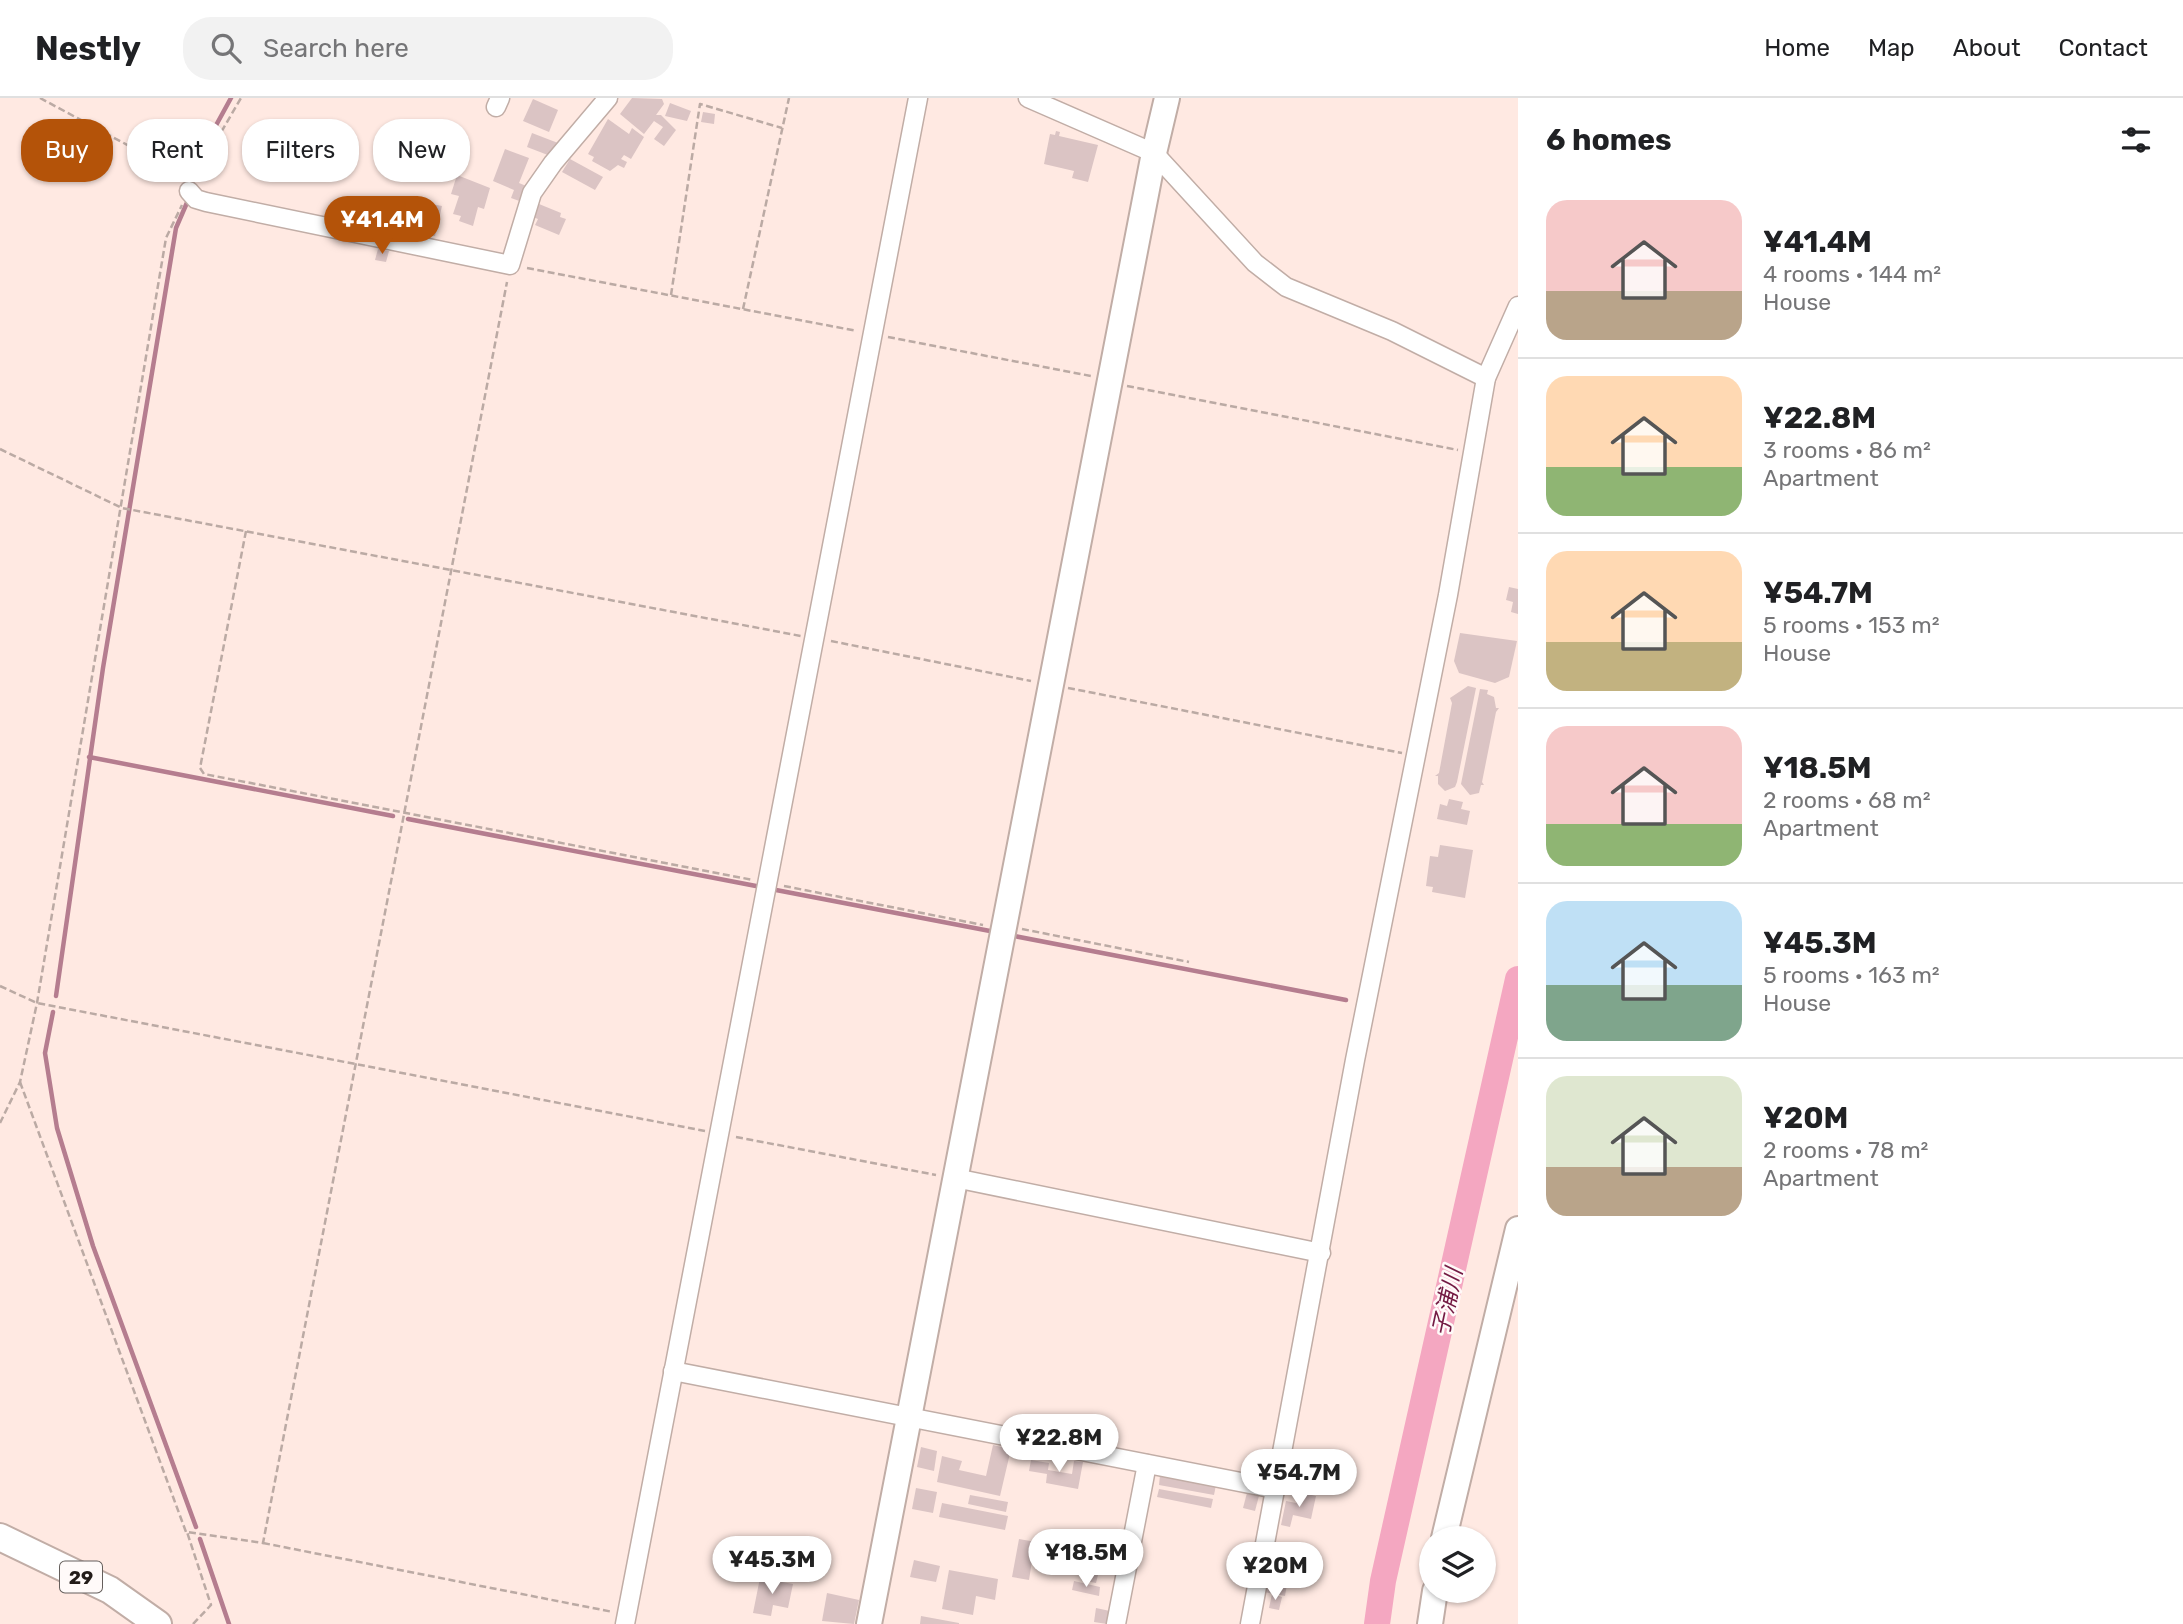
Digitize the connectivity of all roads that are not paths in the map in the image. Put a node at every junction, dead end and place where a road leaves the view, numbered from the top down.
1 (608, 98) edge
2 (918, 98) edge
3 (1028, 98) edge
4 (1167, 98) edge
5 (1154, 153) junction
6 (189, 191) road end
7 (1518, 306) edge
8 (1486, 378) junction
9 (955, 1178) junction
10 (1518, 1229) edge
11 (1321, 1253) junction
12 (1512, 1277) edge
13 (673, 1371) junction
14 (909, 1417) junction
15 (1147, 1464) junction
16 (1276, 1489) junction
17 (1447, 1526) edge
18 (0, 1537) edge
19 (1433, 1603) edge
20 (626, 1620) edge
21 (158, 1624) edge
22 (869, 1624) edge
23 (1116, 1624) edge
24 (1250, 1624) edge
25 (1430, 1624) edge

1 - 6 street
2 - 13 street
3 - 5 street
4 - 5 street
5 - 8 street
5 - 9 street
7 - 8 street
8 - 11 street
9 - 11 street
9 - 14 street
10 - 12 street
11 - 16 street
12 - 17 street
13 - 14 street
13 - 20 street
14 - 15 street
14 - 22 street
15 - 16 street
15 - 23 street
16 - 24 street
18 - 21 main road, 29
19 - 25 street

